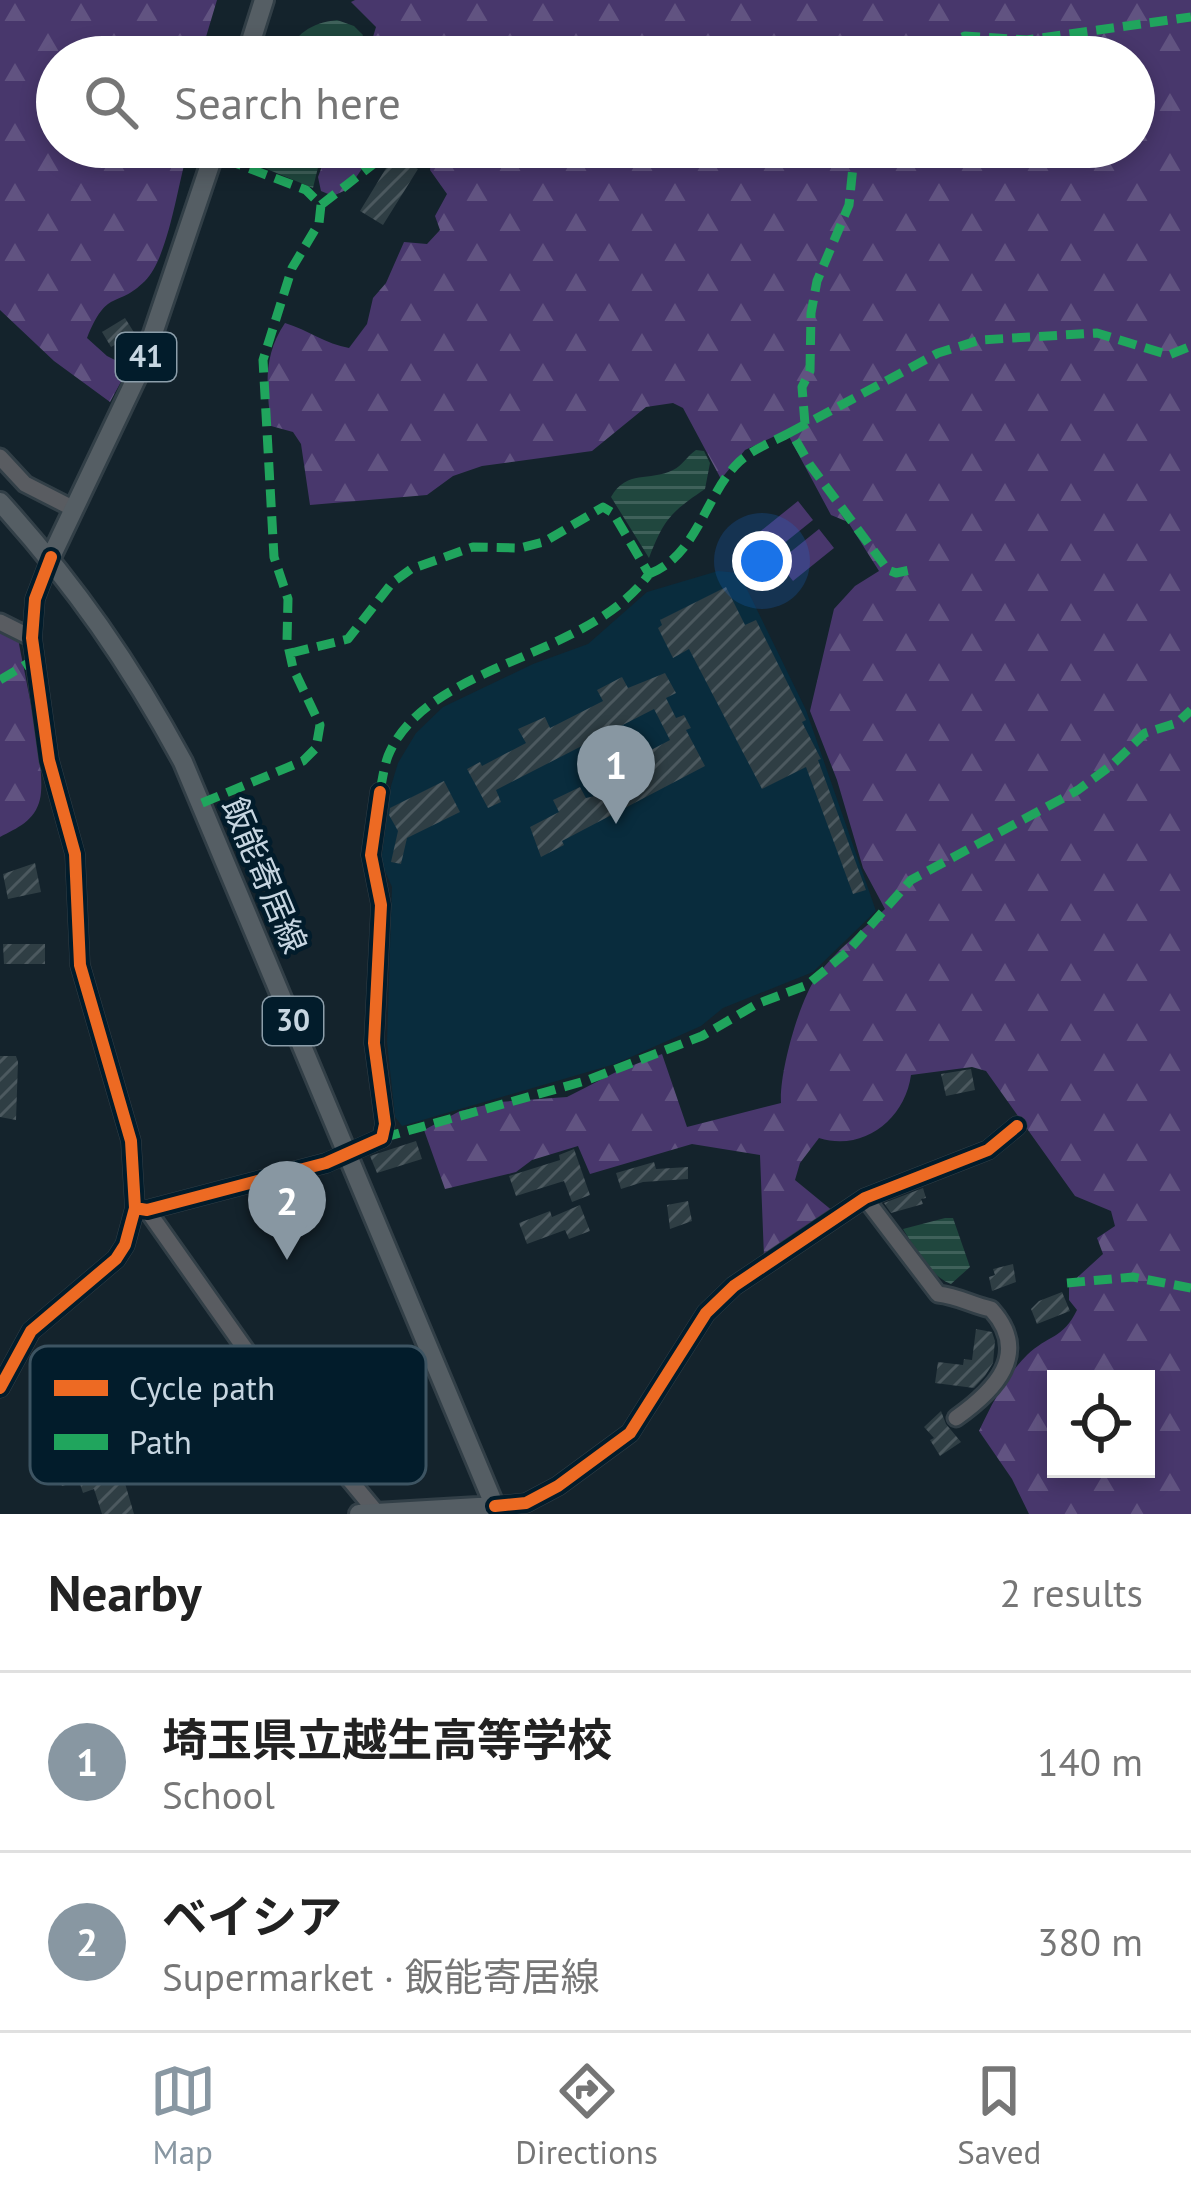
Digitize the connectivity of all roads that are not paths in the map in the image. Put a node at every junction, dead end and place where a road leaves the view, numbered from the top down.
1 (264, 0) edge
2 (253, 36) edge
3 (209, 168) edge
4 (0, 457) edge
5 (0, 502) edge
6 (72, 508) junction
7 (51, 557) junction
8 (0, 622) edge
9 (32, 638) junction
10 (380, 792) dead end
11 (1016, 1126) dead end
12 (349, 1154) junction
13 (865, 1198) junction
14 (141, 1209) junction
15 (242, 1346) edge
16 (0, 1388) edge
17 (956, 1418) dead end
18 (348, 1484) edge
19 (497, 1510) edge
20 (371, 1513) edge

1 - 2 main road
3 - 6 main road, 41
4 - 6 street
5 - 7 main road, 飯能寄居線 / 30
6 - 7 main road, 41
7 - 9 street
7 - 12 main road, 飯能寄居線 / 30
8 - 9 street
9 - 14 street
10 - 12 street
11 - 13 street
12 - 14 street
12 - 19 main road, 飯能寄居線 / 30
13 - 17 street
13 - 19 street
14 - 15 street
14 - 16 street
18 - 20 street
19 - 20 main road

